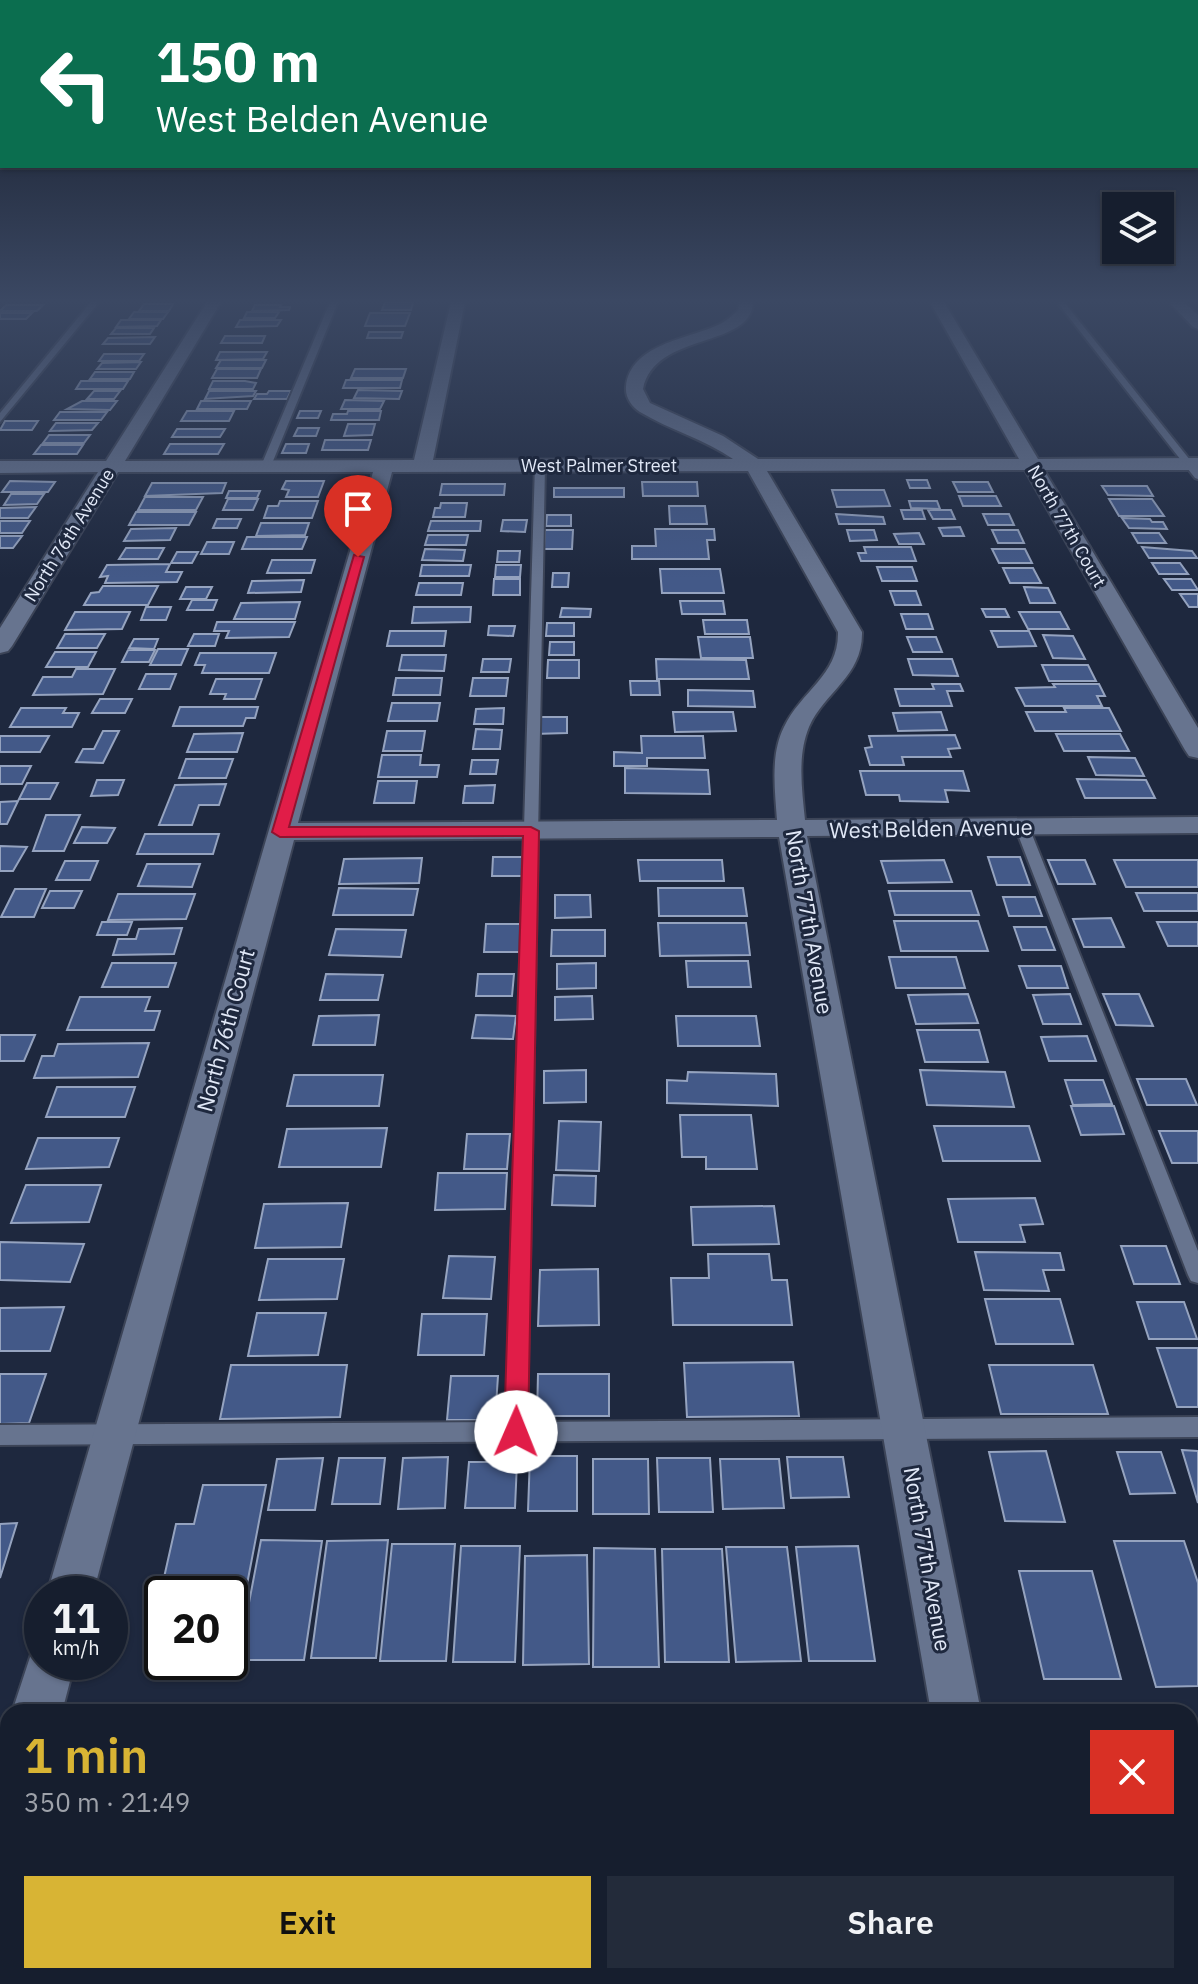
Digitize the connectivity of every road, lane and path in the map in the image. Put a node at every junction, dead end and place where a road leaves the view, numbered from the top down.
1 (20, 395) edge
2 (157, 395) edge
3 (296, 395) edge
4 (438, 395) edge
5 (637, 395) edge
6 (991, 395) edge
7 (1135, 395) edge
8 (0, 419) edge
9 (1031, 464) junction
10 (540, 465) junction
11 (754, 465) junction
12 (266, 466) junction
13 (384, 466) junction
14 (422, 466) junction
15 (0, 467) edge
16 (112, 467) junction
17 (1195, 468) edge
18 (0, 646) edge
19 (1198, 750) edge
20 (1198, 825) edge
21 (1022, 827) junction
22 (792, 829) junction
23 (531, 831) junction
24 (280, 832) junction
25 (1198, 1275) edge
26 (1198, 1427) edge
27 (904, 1429) junction
28 (516, 1432) junction
29 (113, 1434) junction
30 (0, 1435) edge
31 (75, 1576) edge
32 (46, 1680) edge
33 (39, 1704) edge
34 (955, 1704) edge

1 - 8 lane
2 - 16 street, North 76th Avenue
3 - 12 lane
4 - 14 street
5 - 11 street, North 77th Avenue
6 - 9 street, North 77th Court
7 - 17 lane
9 - 11 street, West Palmer Street
9 - 17 street, West Palmer Street
9 - 19 street, North 77th Court
10 - 11 street, West Palmer Street
10 - 14 street, West Palmer Street
10 - 23 lane
11 - 22 street, North 77th Avenue
12 - 13 street, West Palmer Street
12 - 16 street, West Palmer Street
13 - 14 street, West Palmer Street
13 - 24 street, North 76th Court
15 - 16 street, West Palmer Street
16 - 18 street, North 76th Avenue
20 - 21 street, West Belden Avenue
21 - 22 street, West Belden Avenue
21 - 25 lane
22 - 23 street, West Belden Avenue
22 - 27 street, North 77th Avenue
23 - 24 street, West Belden Avenue
23 - 28 lane
24 - 29 street, North 76th Court
26 - 27 lane
27 - 28 lane
27 - 34 street, North 77th Avenue
28 - 29 lane
29 - 30 lane
29 - 31 street, North 76th Court
32 - 33 street

